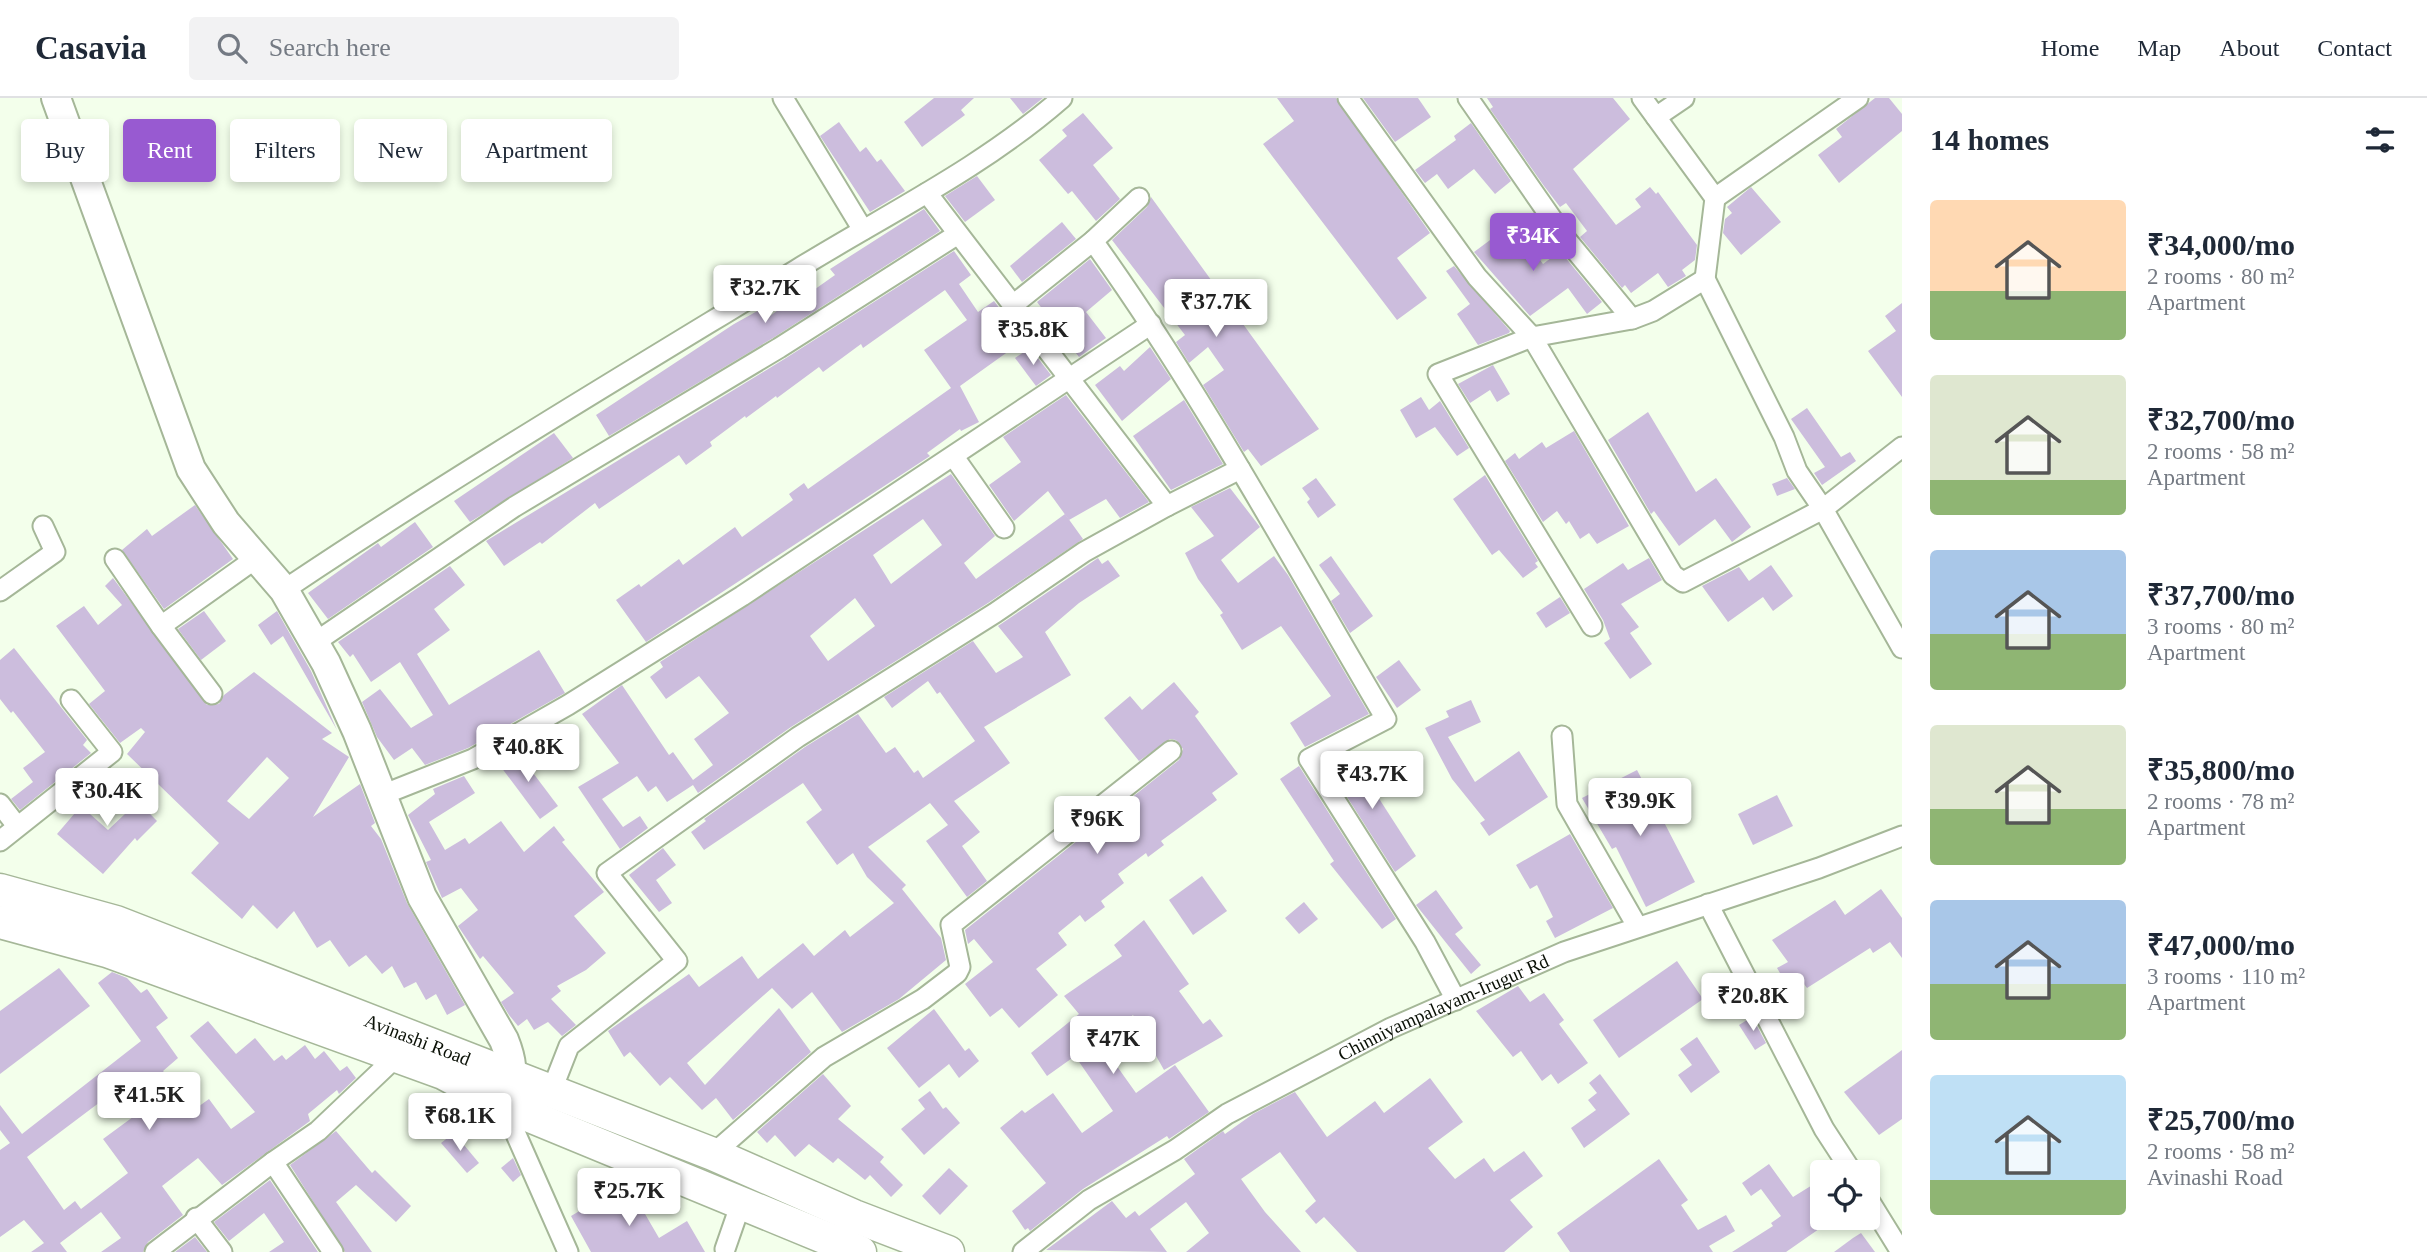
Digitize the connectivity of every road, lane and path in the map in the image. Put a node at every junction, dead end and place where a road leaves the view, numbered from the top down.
1 (55, 98) edge
2 (783, 98) edge
3 (1062, 98) edge
4 (1348, 98) edge
5 (1468, 98) edge
6 (1642, 98) edge
7 (1684, 98) edge
8 (1858, 98) edge
9 (1656, 117) junction
10 (927, 193) junction
11 (1139, 198) dead end
12 (1715, 198) junction
13 (863, 230) junction
14 (958, 234) junction
15 (1093, 241) junction
16 (1705, 279) junction
17 (1013, 305) junction
18 (1632, 318) junction
19 (1151, 324) junction
20 (1532, 337) junction
21 (1072, 377) junction
22 (1902, 447) edge
23 (954, 457) junction
24 (1240, 468) junction
25 (1167, 506) junction
26 (1823, 509) junction
27 (43, 526) dead end
28 (1004, 527) dead end
29 (115, 559) dead end
30 (255, 559) junction
31 (284, 590) junction
32 (0, 591) edge
33 (161, 626) junction
34 (1592, 626) dead end
35 (314, 643) junction
36 (1902, 648) edge
37 (212, 694) dead end
38 (71, 700) dead end
39 (1562, 736) dead end
40 (1171, 751) dead end
41 (382, 795) junction
42 (0, 804) edge
43 (17, 826) junction
44 (1902, 836) edge
45 (0, 841) edge
46 (0, 890) edge
47 (1708, 904) junction
48 (0, 922) edge
49 (1637, 926) junction
50 (1456, 1000) junction
51 (398, 1055) junction
52 (508, 1091) junction
53 (551, 1092) junction
54 (713, 1154) junction
55 (1844, 1160) edge
56 (273, 1162) junction
57 (741, 1203) junction
58 (1880, 1217) edge
59 (196, 1218) junction
60 (724, 1251) edge
61 (155, 1252) edge
62 (222, 1252) edge
63 (333, 1252) edge
64 (568, 1252) edge
65 (860, 1252) edge
66 (948, 1252) edge
67 (1023, 1252) edge
68 (1902, 1252) edge

1 - 30 main road
2 - 13 street
3 - 10 street
4 - 20 street
5 - 18 street
6 - 9 street
7 - 9 street
8 - 12 street
9 - 12 street
10 - 13 street
10 - 14 street
11 - 15 street
12 - 16 street
13 - 31 street
14 - 17 street
14 - 35 street
15 - 17 street
15 - 19 street
16 - 18 street
16 - 26 street
17 - 21 street
18 - 20 street
19 - 21 street
19 - 24 street
20 - 26 street
20 - 34 street
21 - 23 street
21 - 25 street
22 - 26 street
23 - 28 street
23 - 41 street
24 - 25 street
24 - 50 street
25 - 53 street
26 - 36 street
27 - 32 street
29 - 33 street
30 - 31 main road
30 - 33 street
31 - 35 main road
33 - 37 street
35 - 41 main road
38 - 43 street
39 - 49 street
40 - 54 street
41 - 52 main road
42 - 43 street
43 - 45 street
44 - 47 street, Chinniyampalayam-Irugur Rd
46 - 52 main road, Avinashi Road
47 - 49 street, Chinniyampalayam-Irugur Rd
47 - 55 street
48 - 51 main road, Avinashi Road
49 - 50 street, Chinniyampalayam-Irugur Rd
50 - 67 street, Chinniyampalayam-Irugur Rd
51 - 52 main road, Avinashi Road
51 - 56 street
52 - 53 main road, Avinashi Road
52 - 57 main road, Avinashi Road
52 - 64 street
53 - 54 main road, Avinashi Road
54 - 66 main road, Avinashi Road
56 - 59 street
56 - 63 street
57 - 60 street
57 - 65 main road, Avinashi Road
58 - 68 street
59 - 61 street
59 - 62 street

